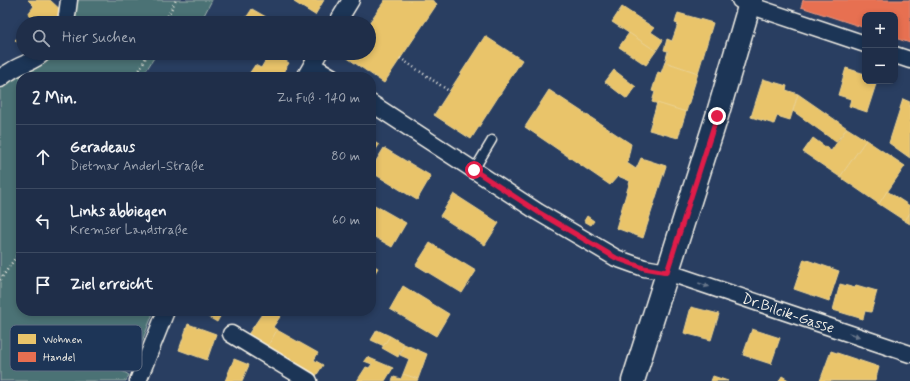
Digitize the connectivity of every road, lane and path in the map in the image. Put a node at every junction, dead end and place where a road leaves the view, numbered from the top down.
1 (70, 0) edge
2 (176, 0) edge
3 (351, 0) edge
4 (747, 2) edge
5 (67, 16) edge
6 (168, 16) edge
7 (341, 16) edge
8 (862, 43) edge
9 (898, 56) edge
10 (400, 58) dead end
11 (34, 60) edge
12 (144, 60) edge
13 (910, 60) edge
14 (312, 65) edge
15 (138, 72) edge
16 (324, 72) edge
17 (0, 79) edge
18 (449, 91) dead end
19 (376, 106) edge
20 (492, 140) dead end
21 (474, 170) junction
22 (16, 257) edge
23 (667, 272) junction
24 (0, 280) edge
25 (164, 316) edge
26 (231, 334) dead end
27 (910, 354) edge
28 (142, 371) edge
29 (142, 371) edge
30 (138, 381) edge
31 (309, 381) edge
32 (633, 381) edge

1 - 5 street
2 - 6 path
3 - 7 street
4 - 8 street
4 - 23 main road
9 - 13 street
10 - 18 path
11 - 17 street
12 - 15 path
14 - 16 street
19 - 21 street, Dr.Bilcik-Gasse
20 - 21 lane
21 - 23 street, Dr.Bilcik-Gasse
22 - 24 path
23 -> 27 street, Dr.Bilcik-Gasse
23 - 32 main road
25 - 28 street
26 - 31 street
29 - 30 street

